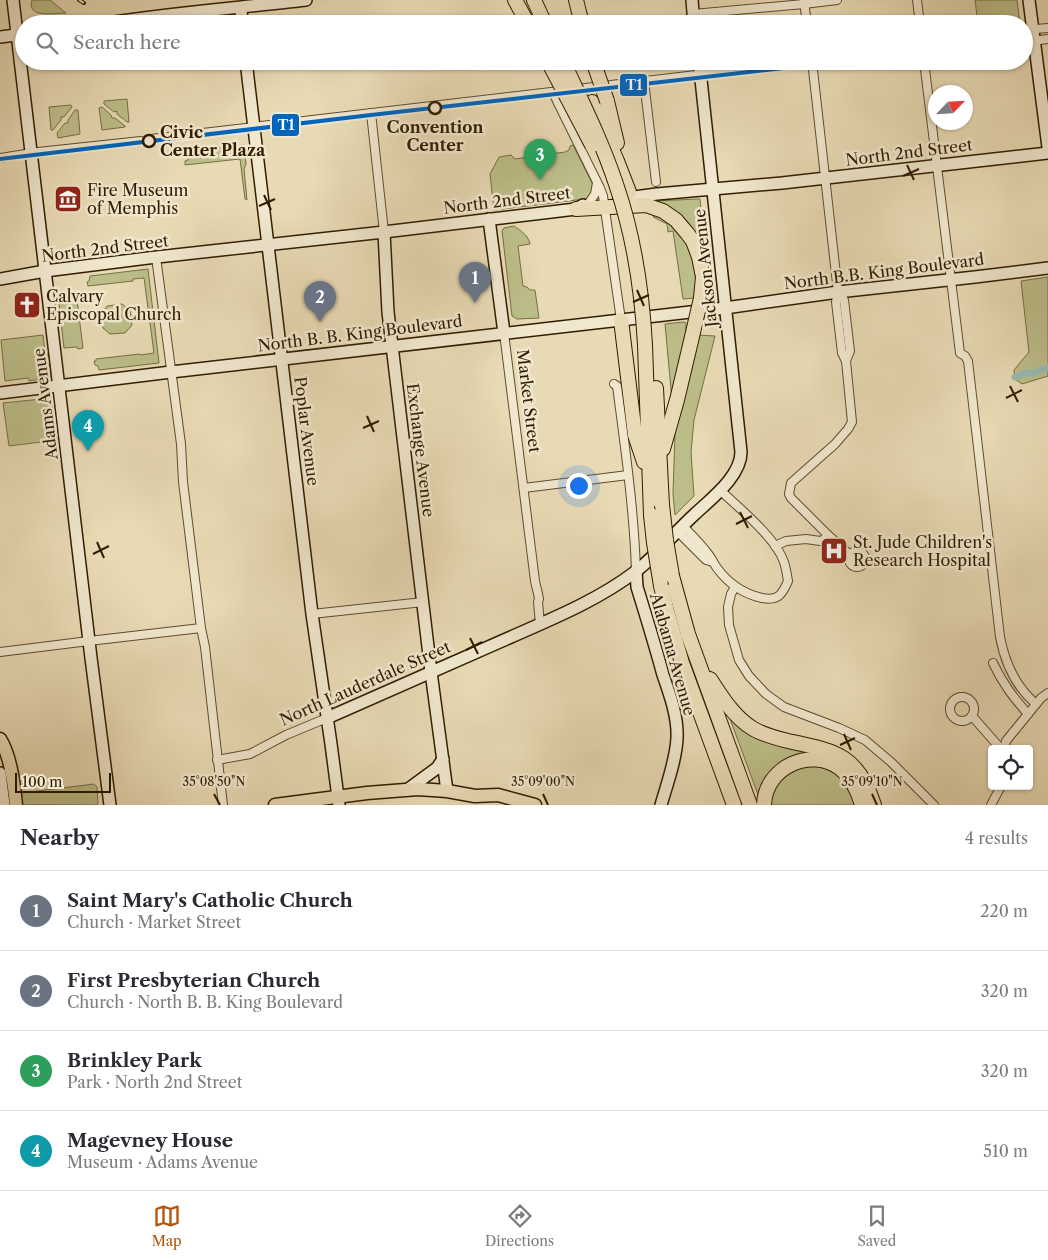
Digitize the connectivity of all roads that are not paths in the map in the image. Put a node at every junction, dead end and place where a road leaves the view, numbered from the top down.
1 (13, 0) edge
2 (306, 0) edge
3 (515, 0) edge
4 (534, 0) edge
5 (544, 0) edge
6 (576, 0) edge
7 (692, 0) edge
8 (837, 0) edge
9 (917, 0) edge
10 (1029, 0) edge
11 (804, 2) edge
12 (241, 8) junction
13 (16, 15) edge
14 (167, 15) edge
15 (241, 15) edge
16 (523, 15) edge
17 (541, 15) edge
18 (552, 15) edge
19 (580, 15) edge
20 (694, 15) edge
21 (720, 15) edge
22 (806, 15) edge
23 (919, 15) edge
24 (1029, 15) edge
25 (1048, 28) edge
26 (15, 34) edge
27 (1033, 34) edge
28 (0, 36) edge
29 (1033, 37) edge
30 (1048, 40) edge
31 (1033, 59) edge
32 (23, 70) edge
33 (247, 70) edge
34 (553, 70) edge
35 (567, 70) edge
36 (577, 70) edge
37 (596, 70) edge
38 (700, 70) edge
39 (743, 70) edge
40 (813, 70) edge
41 (925, 70) edge
42 (700, 75) junction
43 (644, 81) junction
44 (553, 92) junction
45 (371, 113) junction
46 (254, 127) junction
47 (155, 139) dead end
48 (136, 141) dead end
49 (1048, 147) edge
50 (1048, 153) edge
51 (31, 154) junction
52 (0, 158) edge
53 (936, 165) junction
54 (825, 178) junction
55 (656, 182) dead end
56 (597, 183) junction
57 (713, 189) junction
58 (625, 197) junction
59 (605, 204) junction
60 (582, 206) junction
61 (490, 219) junction
62 (384, 232) junction
63 (268, 244) junction
64 (156, 257) junction
65 (1048, 268) edge
66 (45, 271) junction
67 (0, 279) edge
68 (951, 280) junction
69 (838, 292) junction
70 (725, 308) junction
71 (622, 320) junction
72 (504, 333) junction
73 (650, 344) junction
74 (392, 346) junction
75 (282, 359) junction
76 (171, 372) junction
77 (614, 384) dead end
78 (59, 385) junction
79 (0, 393) edge
80 (659, 461) junction
81 (736, 470) joint
82 (628, 475) junction
83 (649, 480) junction
84 (524, 488) junction
85 (720, 490) junction
86 (680, 528) junction
87 (828, 535) junction
88 (775, 546) junction
89 (850, 555) dead end
90 (636, 571) junction
91 (735, 586) junction
92 (423, 602) junction
93 (312, 614) junction
94 (540, 624) junction
95 (201, 628) junction
96 (89, 641) junction
97 (0, 652) edge
98 (697, 661) junction
99 (993, 663) dead end
100 (431, 672) junction
101 (1048, 692) edge
102 (1036, 704) junction
103 (1028, 714) junction
104 (972, 716) dead end
105 (327, 718) junction
106 (0, 739) edge
107 (998, 745) edge
108 (1004, 745) edge
109 (443, 759) junction
110 (218, 760) junction
111 (0, 773) edge
112 (407, 790) junction
113 (447, 790) junction
114 (999, 790) edge
115 (338, 801) edge
116 (472, 801) edge
117 (4, 805) edge
118 (16, 805) edge
119 (110, 805) edge
120 (223, 805) edge
121 (275, 805) edge
122 (491, 805) edge
123 (535, 805) edge
124 (661, 805) edge
125 (734, 805) edge
126 (750, 805) edge
127 (764, 805) edge
128 (862, 805) edge
129 (874, 805) edge
130 (934, 805) edge
131 (991, 805) edge

1 - 13 street, Adams Avenue
2 - 12 street
3 - 16 highway
4 - 17 highway
5 - 18 highway
6 - 19 highway
7 - 20 street
8 - 11 street
9 - 23 street
10 - 24 street
11 - 21 street
11 - 22 street
12 - 14 street
12 - 15 street
25 - 27 street
26 - 28 street
29 - 30 street
31 - 49 street
32 - 51 street, Adams Avenue
33 - 46 street, Poplar Avenue
34 - 58 highway, bridge
35 - 58 highway, bridge
36 - 58 highway
37 - 58 highway, bridge
38 - 42 street, Jackson Avenue
39 - 42 street
40 - 54 street
41 - 53 street
42 - 43 street
42 - 57 street, Jackson Avenue
43 - 44 street
43 - 55 street
44 - 45 street
44 - 56 street
45 - 46 street
45 - 62 street, Exchange Avenue
46 - 47 street
46 - 63 street, Poplar Avenue
48 - 51 street
50 - 53 street, North 2nd Street
51 - 52 street
51 - 66 street, Adams Avenue
53 - 54 street, North 2nd Street
53 - 68 street
54 - 57 street, North 2nd Street
54 - 69 street
56 - 59 street
56 - 60 street
57 - 59 street, North 2nd Street
57 - 70 street, Jackson Avenue
58 - 73 highway
59 - 60 highway
59 - 71 street
59 - 80 highway, bridge
60 - 61 street, North 2nd Street
61 - 62 street, North 2nd Street
61 - 72 street, Market Street
62 - 63 street, North 2nd Street
62 - 74 street, Exchange Avenue
63 - 64 street, North 2nd Street
63 - 75 street, Poplar Avenue
64 - 66 street, North 2nd Street
64 - 76 street
65 - 68 street, North B.B. King Boulevard
66 - 67 street, North 2nd Street
66 - 78 street, Adams Avenue
68 - 69 street, North B.B. King Boulevard
68 - 102 street
69 - 70 street, North B.B. King Boulevard
69 - 87 street
70 - 71 street, North B. B. King Boulevard
70 - 81 street, Jackson Avenue
71 - 72 street, North B. B. King Boulevard
71 - 83 highway
72 - 74 street, North B. B. King Boulevard
72 - 84 street, Market Street
73 - 80 highway
73 - 83 highway
74 - 75 street, North B. B. King Boulevard
74 - 92 street, Exchange Avenue
75 - 76 street, North B. B. King Boulevard
75 - 93 street, Poplar Avenue
76 - 78 street, North B. B. King Boulevard
76 - 95 street
77 - 82 street
78 - 79 street, North B. B. King Boulevard
78 - 96 street, Adams Avenue
80 - 98 highway, bridge
81 - 85 street, North Lauderdale Street
82 - 84 street
82 - 90 street
83 - 125 highway, bridge
84 - 94 street, Market Street
85 - 86 street, North Lauderdale Street
85 - 88 street
86 - 90 street, North Lauderdale Street
86 - 91 street
87 - 88 street
87 - 89 street
88 - 91 street
90 - 94 street, North Lauderdale Street
90 - 124 street, Alabama Avenue
91 - 130 street
92 - 93 street
92 - 100 street, Exchange Avenue
93 - 105 street, Poplar Avenue
94 - 100 street, North Lauderdale Street
95 - 96 street
95 - 110 street
96 - 97 street
96 - 119 street, Adams Avenue
98 - 126 highway
98 - 129 highway
99 - 103 street
100 - 105 street, North Lauderdale Street
100 - 109 street, Exchange Avenue
101 - 102 street
102 - 103 street
103 - 108 street
104 - 107 street
105 - 110 street, North Lauderdale Street
105 - 115 street, Poplar Avenue
106 - 118 main road
109 - 112 street
109 - 113 street, Exchange Avenue
110 - 120 street
111 - 117 street
112 - 113 main road
112 - 115 main road
113 - 116 main road
114 - 131 street
115 - 121 main road
116 - 122 main road
116 - 123 main road
127 - 128 highway

